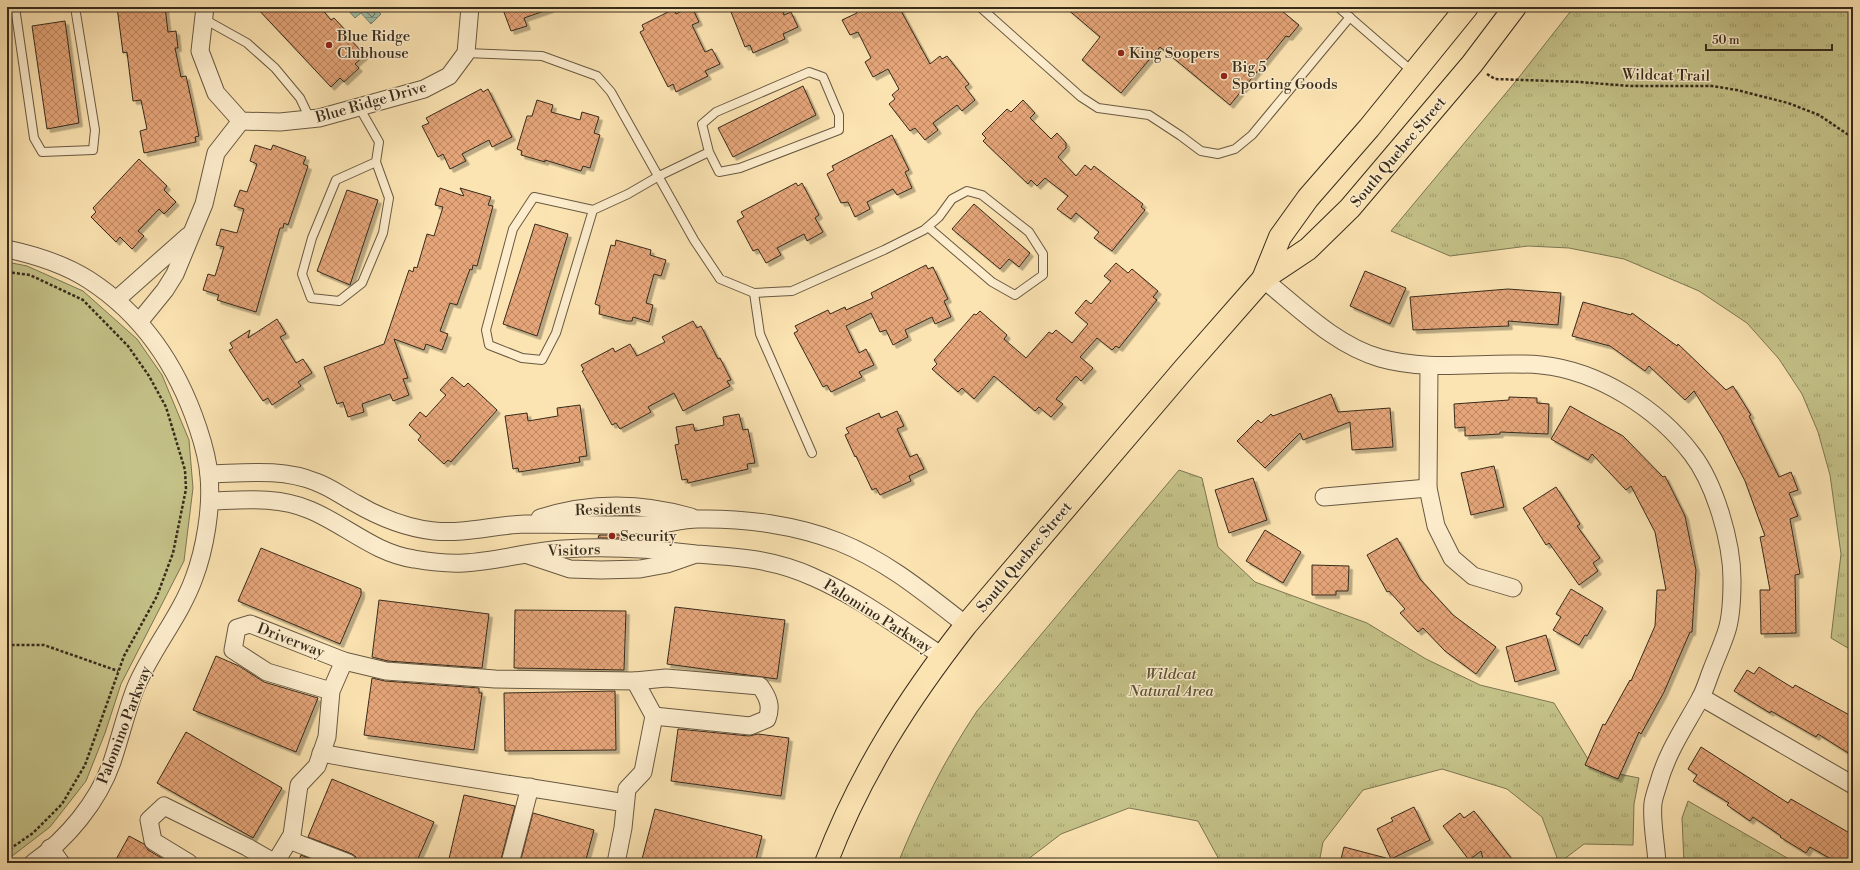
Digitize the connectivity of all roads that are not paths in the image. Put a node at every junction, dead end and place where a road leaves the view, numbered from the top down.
1 (15, 7) edge
2 (75, 7) edge
3 (470, 7) edge
4 (980, 7) edge
5 (1338, 7) edge
6 (1467, 7) edge
7 (1515, 7) edge
8 (205, 13) edge
9 (1350, 18) junction
10 (466, 53) junction
11 (1414, 73) junction
12 (359, 107) junction
13 (310, 119) junction
14 (241, 121) junction
15 (709, 152) junction
16 (376, 162) junction
17 (659, 176) junction
18 (593, 210) junction
19 (928, 227) junction
20 (193, 231) junction
21 (7, 249) edge
22 (1262, 280) junction
23 (754, 293) junction
24 (116, 300) junction
25 (139, 322) junction
26 (1428, 366) junction
27 (812, 453) dead end
28 (209, 474) junction
29 (1428, 488) junction
30 (1324, 497) dead end
31 (210, 501) junction
32 (1513, 588) dead end
33 (966, 625) junction
34 (942, 656) junction
35 (344, 660) junction
36 (635, 681) junction
37 (331, 691) junction
38 (1701, 697) junction
39 (654, 716) junction
40 (322, 753) junction
41 (1853, 785) edge
42 (530, 787) junction
43 (625, 803) junction
44 (289, 840) junction
45 (50, 848) junction
46 (33, 863) edge
47 (61, 863) edge
48 (189, 863) edge
49 (275, 863) edge
50 (348, 863) edge
51 (510, 863) edge
52 (616, 863) edge
53 (826, 863) edge
54 (1657, 863) edge

1 - 2 lane
3 - 10 street
4 - 9 lane
5 - 9 lane
6 - 11 main road, South Quebec Street
7 - 22 main road, South Quebec Street
8 - 13 lane
8 - 14 street
9 - 11 lane
10 - 12 street, Blue Ridge Drive
10 - 17 lane
11 - 22 main road, South Quebec Street
12 - 13 street, Blue Ridge Drive
12 - 16 lane
13 - 14 street, Blue Ridge Drive
14 - 20 street
15 - 15 lane
15 - 17 lane
16 - 16 lane
17 - 18 lane
17 - 23 lane
18 - 18 lane
19 - 19 lane
19 - 23 lane
20 - 24 street
20 - 25 street
21 - 24 street, Palomino Parkway
22 - 26 street
22 - 33 main road, South Quebec Street
23 - 27 lane
24 - 25 street, Palomino Parkway
25 - 28 street, Palomino Parkway
26 - 29 street
26 - 38 street
28 - 31 street, Palomino Parkway
28 - 33 street, Visitors
29 - 30 street
29 - 32 street
31 - 34 street, Palomino Parkway
31 - 45 street, Palomino Parkway
33 - 34 main road, South Quebec Street
34 - 53 main road, South Quebec Street
35 - 36 street
35 - 37 street, Driverway
35 - 37 street, Driverway
36 - 39 street
36 - 39 street
37 - 40 street, Driverway
38 - 41 street
38 - 54 street
39 - 43 street
40 - 42 street
40 - 44 street, Driverway
42 - 43 street
42 - 51 street
43 - 52 street
44 - 49 street, Driverway
44 - 50 street
45 - 46 street, Palomino Parkway
45 - 47 street
48 - 49 street

